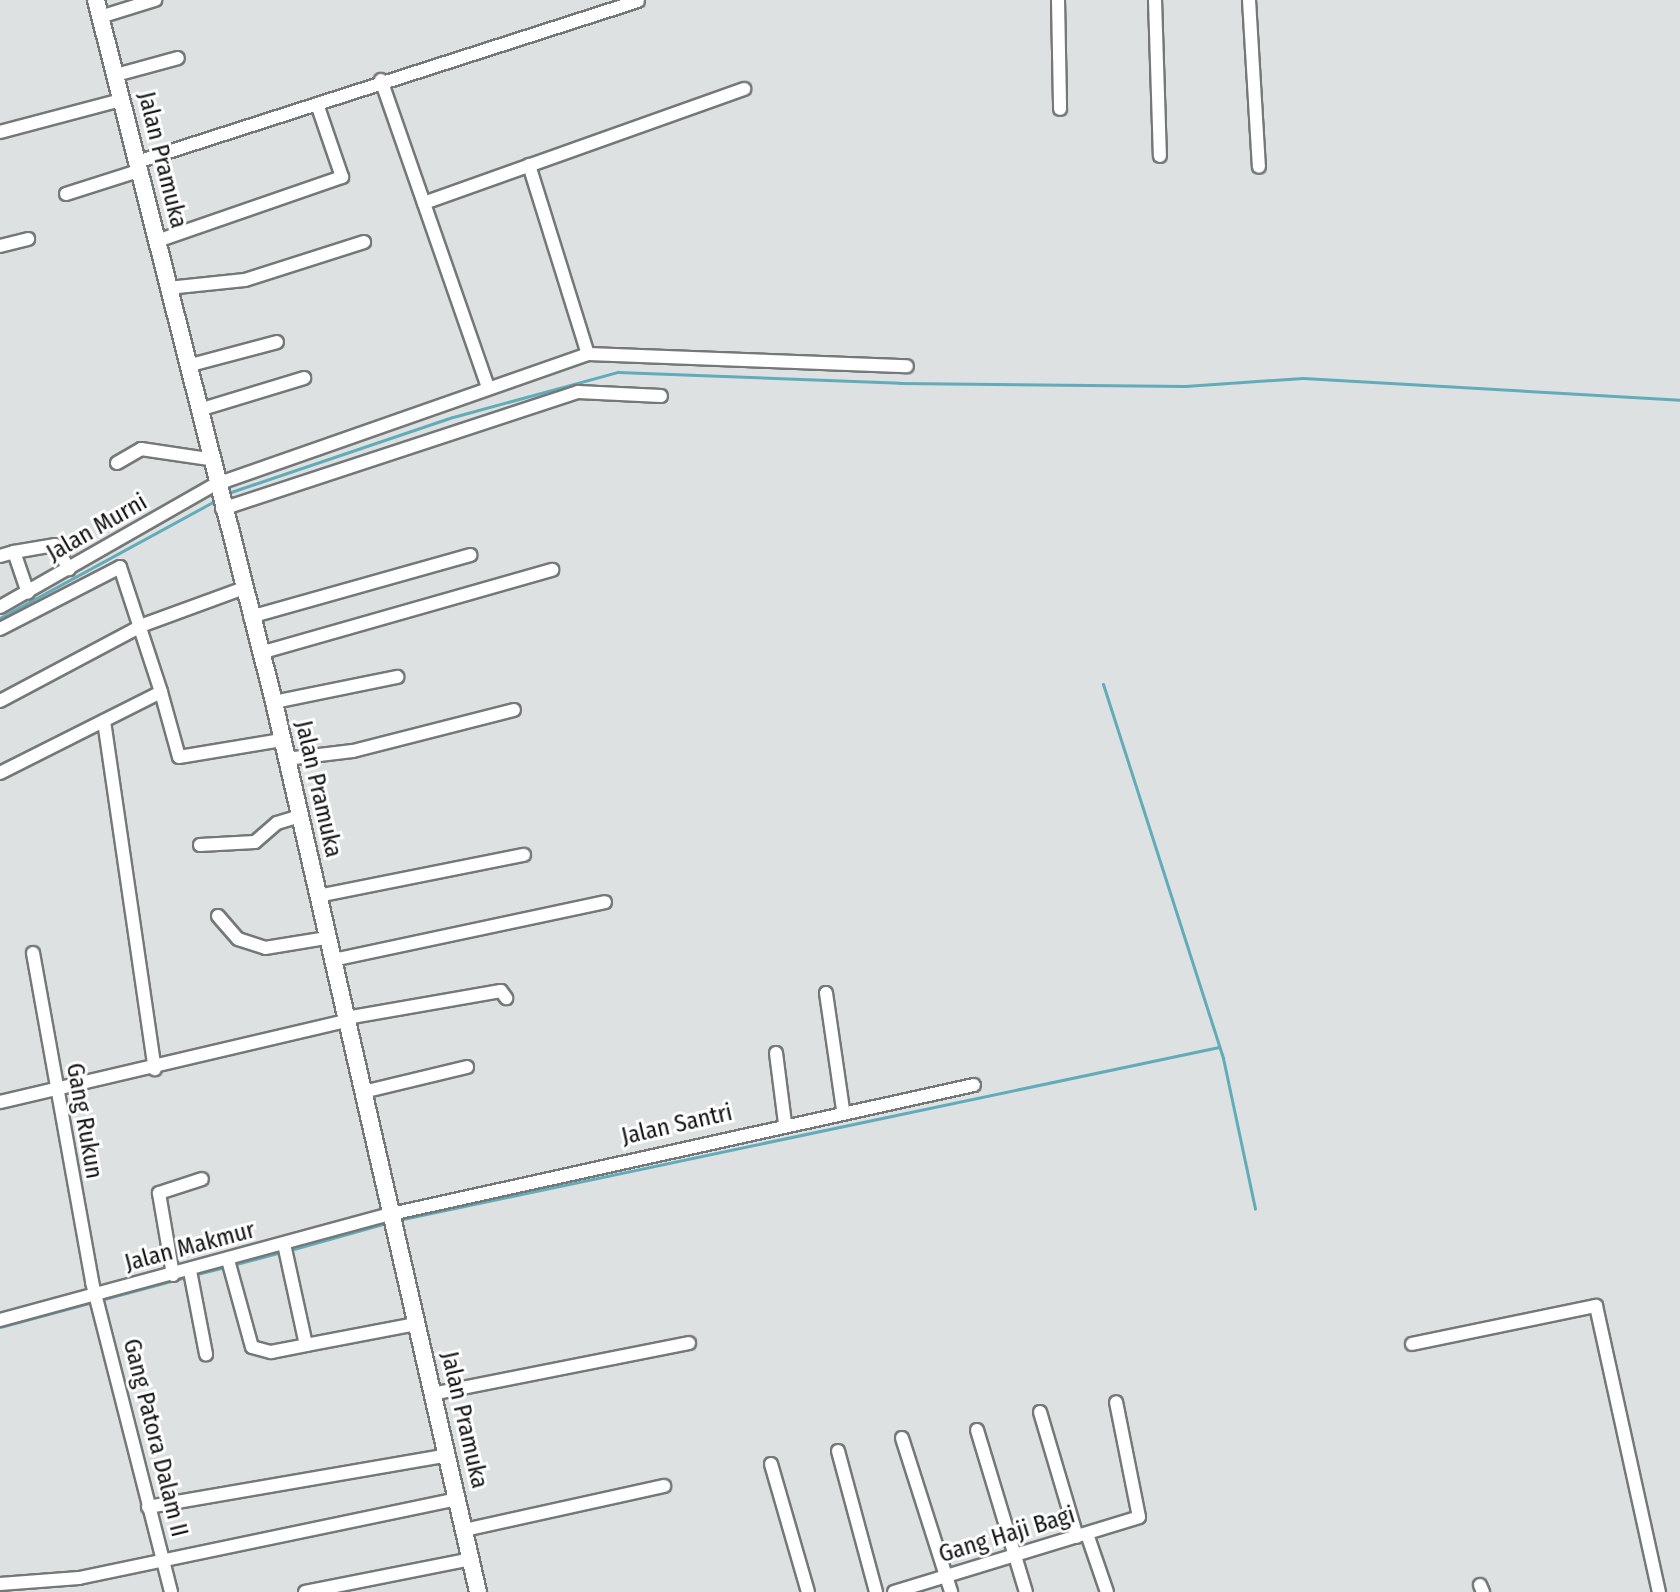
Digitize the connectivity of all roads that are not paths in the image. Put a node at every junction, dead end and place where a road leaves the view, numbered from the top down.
1 (155, 0) edge
2 (1058, 0) edge
3 (1155, 0) edge
4 (1249, 0) edge
5 (638, 1) edge
6 (98, 8) edge
7 (178, 58) dead end
8 (116, 75) junction
9 (381, 80) junction
10 (744, 89) dead end
11 (121, 100) junction
12 (317, 104) junction
13 (1060, 109) dead end
14 (0, 132) edge
15 (1160, 156) dead end
16 (529, 165) junction
17 (140, 166) junction
18 (1259, 167) dead end
19 (66, 194) dead end
20 (424, 203) junction
21 (28, 239) dead end
22 (157, 241) junction
23 (364, 242) dead end
24 (0, 246) edge
25 (168, 288) junction
26 (277, 342) dead end
27 (588, 354) junction
28 (187, 366) junction
29 (907, 366) dead end
30 (304, 378) dead end
31 (487, 384) junction
32 (661, 396) dead end
33 (199, 410) junction
34 (209, 459) junction
35 (117, 463) dead end
36 (214, 485) junction
37 (222, 509) junction
38 (14, 552) junction
39 (470, 555) dead end
40 (0, 556) edge
41 (69, 569) junction
42 (552, 570) dead end
43 (244, 588) junction
44 (28, 593) junction
45 (0, 607) edge
46 (250, 617) junction
47 (143, 625) junction
48 (0, 629) edge
49 (260, 653) junction
50 (397, 677) dead end
51 (161, 692) junction
52 (0, 701) edge
53 (274, 702) junction
54 (514, 710) dead end
55 (104, 721) junction
56 (282, 740) junction
57 (286, 759) junction
58 (0, 773) edge
59 (300, 816) junction
60 (200, 845) dead end
61 (524, 855) dead end
62 (318, 896) junction
63 (605, 902) dead end
64 (218, 916) dead end
65 (327, 938) junction
66 (33, 953) dead end
67 (333, 960) junction
68 (826, 993) dead end
69 (506, 998) dead end
70 (346, 1019) junction
71 (776, 1053) dead end
72 (467, 1067) dead end
73 (155, 1069) junction
74 (974, 1085) dead end
75 (55, 1092) junction
76 (363, 1092) junction
77 (0, 1102) edge
78 (843, 1110) junction
79 (785, 1123) junction
80 (202, 1179) dead end
81 (391, 1214) junction
82 (285, 1248) junction
83 (229, 1264) junction
84 (173, 1275) junction
85 (190, 1275) junction
86 (97, 1300) junction
87 (0, 1320) edge
88 (416, 1324) junction
89 (689, 1343) dead end
90 (1412, 1344) dead end
91 (306, 1345) junction
92 (206, 1354) dead end
93 (432, 1394) junction
94 (1116, 1402) dead end
95 (1040, 1412) dead end
96 (977, 1430) dead end
97 (902, 1438) dead end
98 (838, 1451) dead end
99 (448, 1455) junction
100 (771, 1464) dead end
101 (664, 1486) dead end
102 (457, 1499) junction
103 (148, 1507) junction
104 (464, 1530) junction
105 (1082, 1536) junction
106 (1013, 1556) junction
107 (162, 1557) junction
108 (471, 1559) junction
109 (946, 1576) junction
110 (0, 1584) edge
111 (171, 1592) edge
112 (305, 1592) edge
113 (478, 1592) edge
114 (808, 1592) edge
115 (876, 1592) edge
116 (894, 1592) edge
117 (951, 1592) edge
118 (1026, 1592) edge
119 (1107, 1592) edge
120 (1659, 1592) edge

1 - 6 street
2 - 13 street
3 - 15 street
4 - 18 street
5 - 9 street
6 - 8 street, Jalan Pramuka
7 - 8 street
8 - 11 street, Jalan Pramuka
9 - 12 street
9 - 20 street
10 - 16 street
11 - 14 street
11 - 17 street, Jalan Pramuka
12 - 17 street
12 - 22 street
16 - 20 street
16 - 27 street
17 - 19 street
17 - 22 street, Jalan Pramuka
20 - 31 street
21 - 24 street
22 - 25 street, Jalan Pramuka
23 - 25 street
25 - 28 street, Jalan Pramuka
26 - 28 street
27 - 29 street, Jalan Murni
27 - 31 street, Jalan Murni
28 - 33 street, Jalan Pramuka
30 - 33 street
31 - 36 street, Jalan Murni
32 - 37 street
33 - 34 street, Jalan Pramuka
34 - 35 street
34 - 36 street, Jalan Pramuka
36 - 37 street, Jalan Pramuka
36 - 41 street, Jalan Murni
37 - 43 street, Jalan Pramuka
38 - 40 street
38 - 41 street
38 - 44 street
39 - 46 street
41 - 44 street, Jalan Murni
42 - 49 street
43 - 46 street, Jalan Pramuka
43 - 47 street
44 - 45 street, Jalan Murni
46 - 49 street, Jalan Pramuka
47 - 48 street
47 - 51 street
47 - 52 street
49 - 53 street, Jalan Pramuka
50 - 53 street
51 - 55 street
51 - 56 street
53 - 56 street, Jalan Pramuka
54 - 57 street
55 - 58 street
55 - 73 street
56 - 57 street, Jalan Pramuka
57 - 59 street, Jalan Pramuka
59 - 60 street
59 - 62 street, Jalan Pramuka
61 - 62 street
62 - 65 street, Jalan Pramuka
63 - 67 street
64 - 65 street
65 - 67 street, Jalan Pramuka
66 - 75 street, Gang Rukun
67 - 70 street, Jalan Pramuka
68 - 78 street
69 - 70 street
70 - 73 street
70 - 76 street, Jalan Pramuka
71 - 79 street
72 - 76 street
73 - 75 street
74 - 78 street, Jalan Santri
75 - 77 street
75 - 86 street, Gang Rukun
76 - 81 street, Jalan Pramuka
78 - 79 street, Jalan Santri
79 - 81 street, Jalan Santri
80 - 84 street
81 - 82 street, Jalan Makmur
81 - 88 street, Jalan Pramuka
82 - 83 street, Jalan Makmur
82 - 91 street
83 - 85 street, Jalan Makmur
83 - 91 street
84 - 85 street, Jalan Makmur
84 - 86 street, Jalan Makmur
85 - 92 street
86 - 87 street, Jalan Makmur
86 - 103 street, Gang Patora Dalam II
88 - 91 street
88 - 93 street, Jalan Pramuka
89 - 93 street
90 - 120 street
93 - 99 street, Jalan Pramuka
94 - 105 street, Gang Haji Bagi
95 - 105 street
96 - 106 street
97 - 109 street
98 - 115 street
99 - 102 street, Jalan Pramuka
99 - 103 street
100 - 114 street
101 - 104 street
102 - 104 street, Jalan Pramuka
102 - 107 street
103 - 107 street, Gang Patora Dalam II
104 - 108 street, Jalan Pramuka
105 - 106 street, Gang Haji Bagi
105 - 119 street
106 - 109 street, Gang Haji Bagi
106 - 118 street
107 - 110 street
107 - 111 street, Gang Patora Dalam II
108 - 112 street
108 - 113 street, Jalan Pramuka
109 - 116 street, Gang Haji Bagi
109 - 117 street

